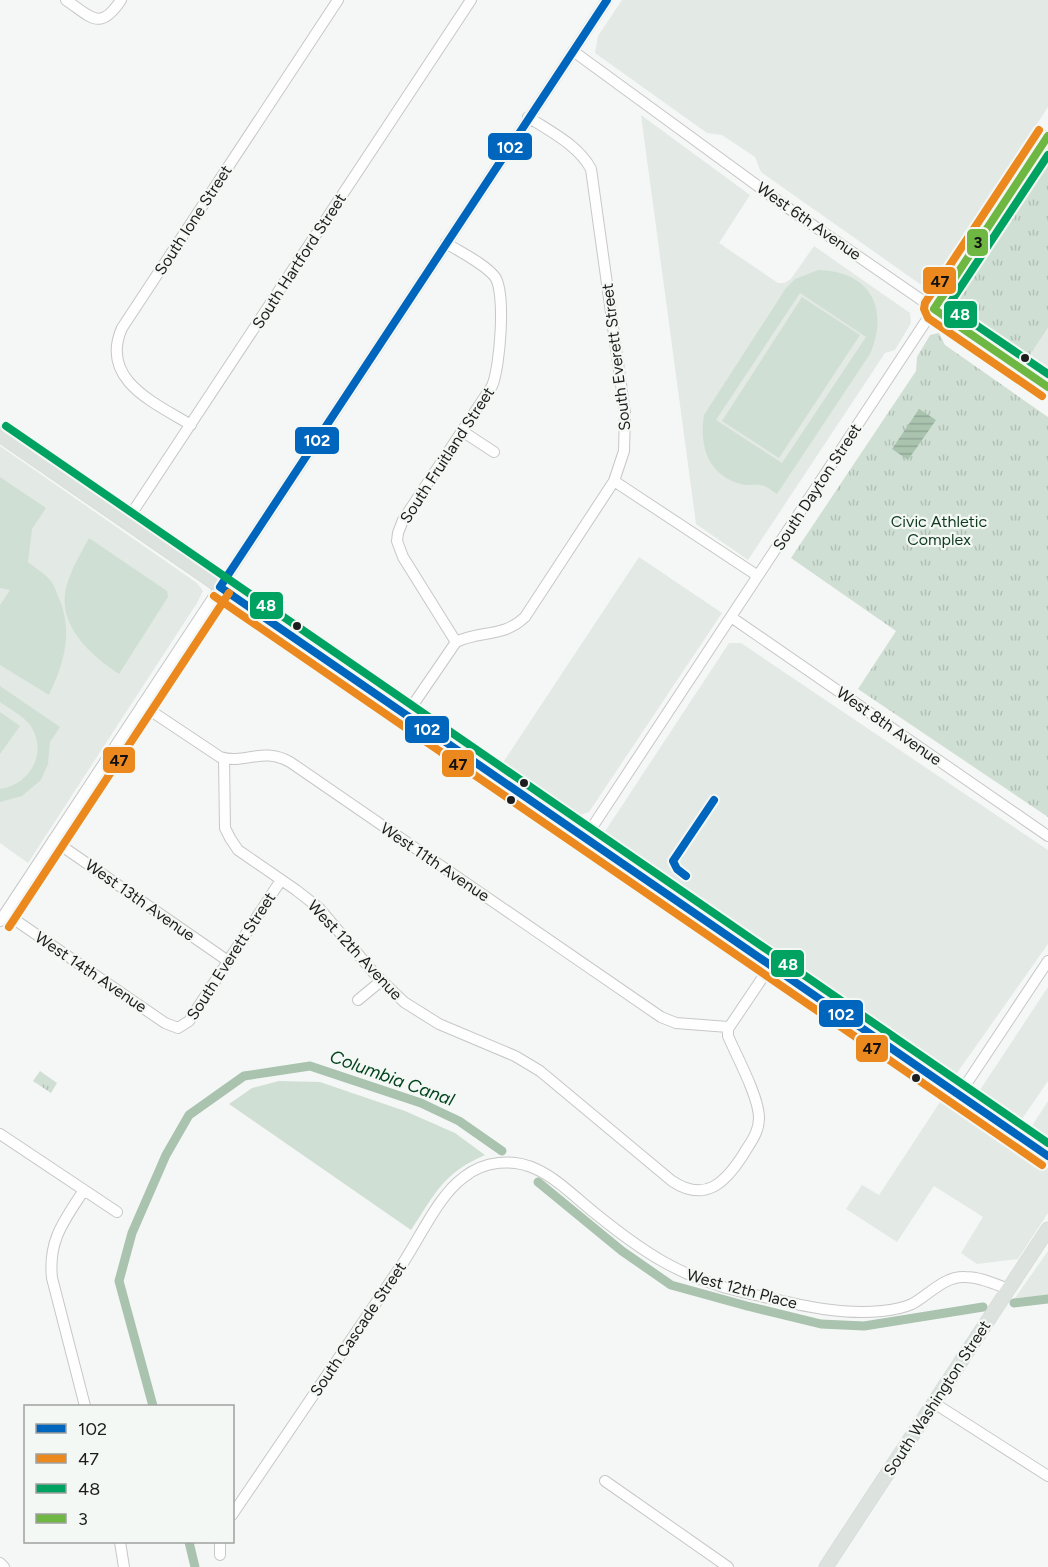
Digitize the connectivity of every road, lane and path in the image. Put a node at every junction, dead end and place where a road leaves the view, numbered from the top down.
1 (66, 0) edge
2 (121, 0) edge
3 (338, 0) edge
4 (471, 0) edge
5 (607, 0) edge
6 (573, 51) junction
7 (528, 117) junction
8 (1048, 136) edge
9 (446, 243) junction
10 (934, 309) junction
11 (1048, 387) edge
12 (190, 425) junction
13 (462, 431) junction
14 (0, 435) edge
15 (494, 452) dead end
16 (614, 481) junction
17 (126, 522) junction
18 (758, 576) junction
19 (220, 587) junction
20 (731, 617) junction
21 (456, 642) junction
22 (142, 705) junction
23 (406, 715) junction
24 (224, 758) junction
25 (1048, 836) edge
26 (585, 838) junction
27 (53, 840) junction
28 (281, 880) junction
29 (2, 917) edge
30 (228, 961) junction
31 (1048, 962) edge
32 (771, 965) junction
33 (381, 981) junction
34 (358, 1000) dead end
35 (728, 1027) junction
36 (178, 1028) joint
37 (959, 1095) junction
38 (0, 1134) edge
39 (1048, 1156) edge
40 (500, 1162) joint
41 (84, 1190) junction
42 (117, 1212) dead end
43 (1048, 1229) edge
44 (1008, 1289) junction
45 (934, 1403) junction
46 (84, 1405) edge
47 (1048, 1476) edge
48 (605, 1481) dead end
49 (234, 1512) edge
50 (120, 1543) edge
51 (220, 1543) edge
52 (220, 1555) dead end
53 (0, 1563) edge
54 (4, 1567) edge
55 (124, 1567) edge
56 (728, 1567) edge
57 (826, 1567) edge

1 - 2 street
3 - 12 street, South Ione Street
4 - 12 street, South Hartford Street
5 - 6 street
6 - 7 street
6 - 10 street, West 6th Avenue
7 - 9 street
7 - 16 street, South Everett Street
8 - 10 street, South Dayton Street
9 - 13 street, South Fruitland Street
9 - 19 street
10 - 11 street, West 6th Avenue
10 - 18 street, South Dayton Street
12 - 17 street, South Hartford Street
13 - 15 street
13 - 21 street, South Fruitland Street
14 - 17 main road
16 - 18 street
16 - 21 street, South Everett Street
17 - 19 main road
18 - 20 street, South Dayton Street
19 - 22 street
19 - 23 main road
20 - 25 street, West 8th Avenue
20 - 26 street, South Dayton Street
21 - 23 street
22 - 24 street
22 - 27 street
23 - 26 main road
24 - 28 street, West 12th Avenue
24 - 35 street, West 11th Avenue
26 - 32 main road
27 - 29 street
27 - 30 street, West 13th Avenue
28 - 30 street, South Everett Street
28 - 33 street, West 12th Avenue
29 - 36 street, West 14th Avenue
30 - 36 street, South Everett Street
31 - 37 street
32 - 35 street
32 - 37 main road
33 - 34 street
33 - 35 street, West 12th Avenue
37 - 39 main road
38 - 41 street
40 - 44 street, West 12th Place
40 - 49 street, South Cascade Street
41 - 42 street
41 - 46 street
43 - 44 main road, South Washington Street
44 - 45 main road, South Washington Street
45 - 47 street
45 - 57 main road, South Washington Street
48 - 56 street
50 - 55 street
51 - 52 street
53 - 54 street

